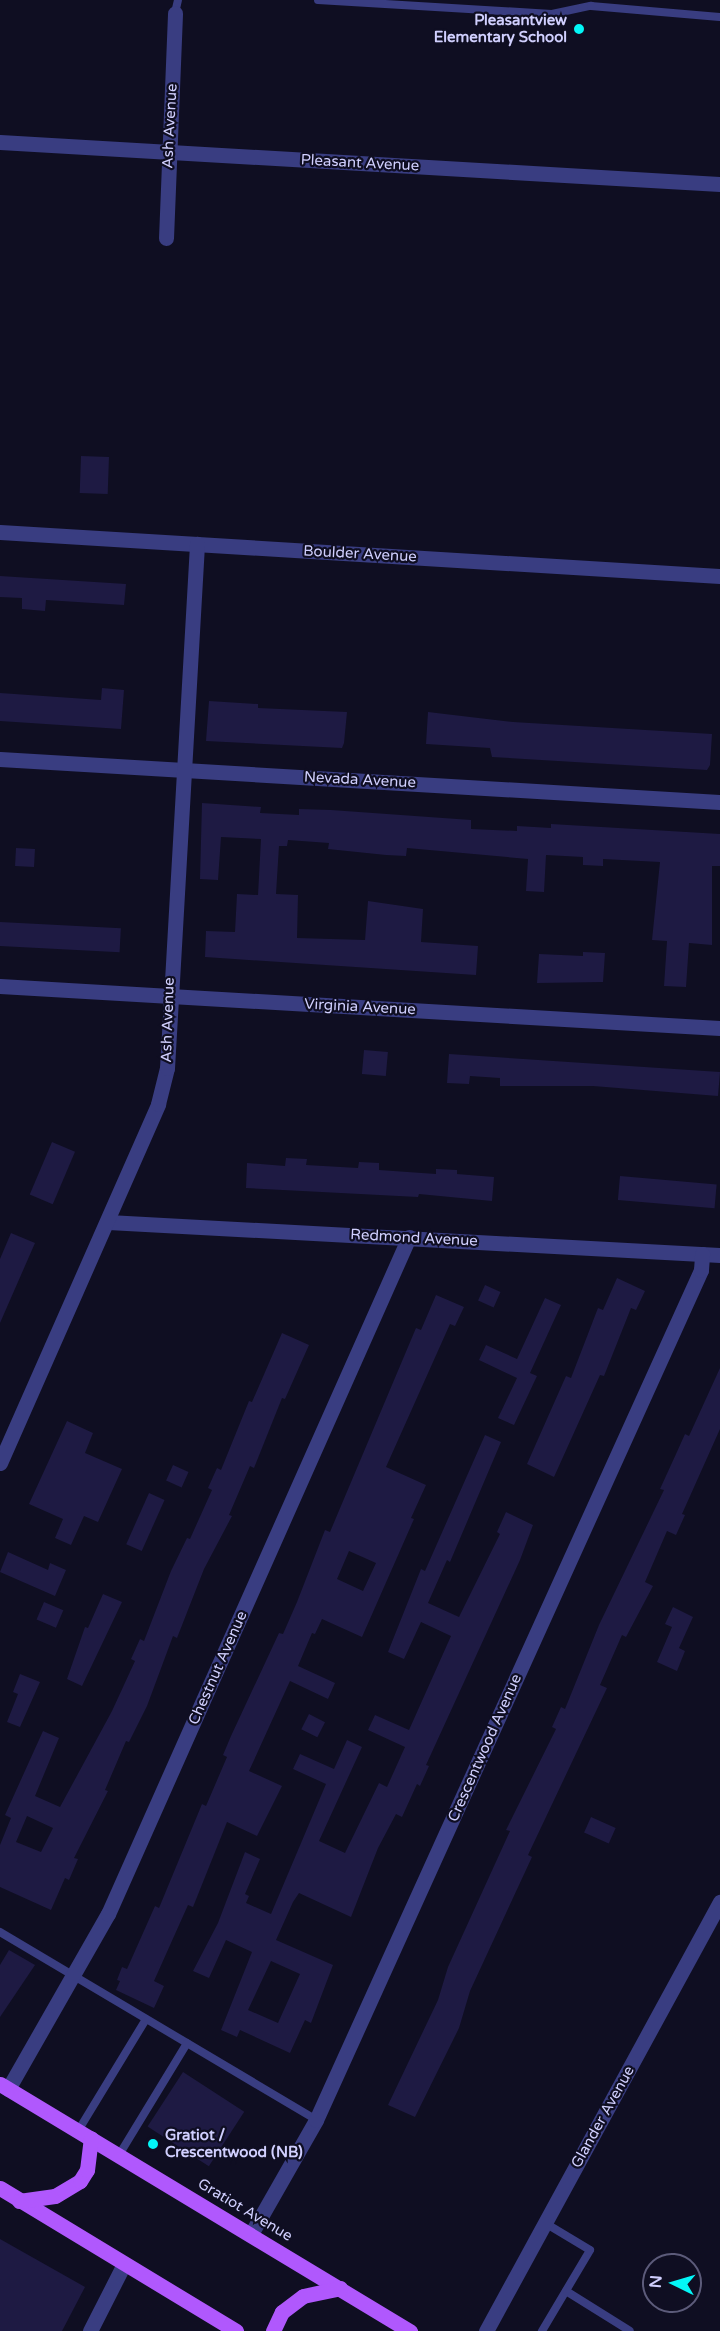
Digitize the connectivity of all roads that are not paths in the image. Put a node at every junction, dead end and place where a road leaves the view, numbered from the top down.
1 (318, 0) edge
2 (591, 3) edge
3 (177, 7) edge
4 (720, 18) edge
5 (0, 142) edge
6 (168, 152) junction
7 (720, 184) edge
8 (166, 238) dead end
9 (0, 532) edge
10 (197, 544) junction
11 (720, 576) edge
12 (0, 759) edge
13 (181, 769) junction
14 (720, 802) edge
15 (0, 986) edge
16 (169, 995) junction
17 (720, 1029) edge
18 (108, 1222) junction
19 (409, 1237) junction
20 (702, 1254) junction
21 (720, 1255) edge
22 (0, 1463) edge
23 (720, 1902) edge
24 (0, 1932) edge
25 (74, 1977) junction
26 (146, 2019) junction
27 (187, 2043) junction
28 (4, 2086) edge
29 (316, 2120) junction
30 (85, 2135) junction
31 (119, 2156) junction
32 (0, 2188) edge
33 (19, 2201) junction
34 (544, 2223) junction
35 (251, 2234) junction
36 (124, 2264) junction
37 (340, 2288) junction
38 (566, 2291) junction
39 (90, 2331) edge
40 (236, 2331) edge
41 (273, 2331) edge
42 (410, 2331) edge
43 (486, 2331) edge
44 (542, 2331) edge
45 (630, 2331) edge

1 - 2 lane
2 - 4 lane
3 - 6 street, Ash Avenue
5 - 6 street, Pleasant Avenue
6 - 7 street, Pleasant Avenue
6 - 8 street, Ash Avenue
9 - 10 street, Boulder Avenue
10 - 11 street, Boulder Avenue
10 - 13 street, Ash Avenue
12 - 13 street, Nevada Avenue
13 - 14 street, Nevada Avenue
13 - 16 street, Ash Avenue
15 - 16 street, Virginia Avenue
16 - 17 street, Virginia Avenue
16 - 18 street, Ash Avenue
18 - 19 street, Redmond Avenue
18 - 22 street, Ash Avenue
19 - 20 street, Redmond Avenue
19 - 25 street, Chestnut Avenue
20 - 21 street, Redmond Avenue
20 - 29 street, Crescentwood Avenue
23 - 34 street, Glander Avenue
24 - 25 lane
25 - 26 lane
25 - 28 street, Chestnut Avenue
26 - 27 lane
26 - 30 lane
27 - 29 lane
27 - 31 lane
28 - 30 main road, Gratiot Avenue
29 - 35 street, Crescentwood Avenue
30 - 31 main road, Gratiot Avenue
30 - 33 main road
31 - 35 main road, Gratiot Avenue
32 - 33 main road
33 - 36 main road
34 - 38 lane
34 - 43 street, Glander Avenue
35 - 37 main road, Gratiot Avenue
36 - 39 street
36 - 40 main road
37 - 41 main road
37 - 42 main road, Gratiot Avenue
38 - 44 lane
38 - 45 lane

